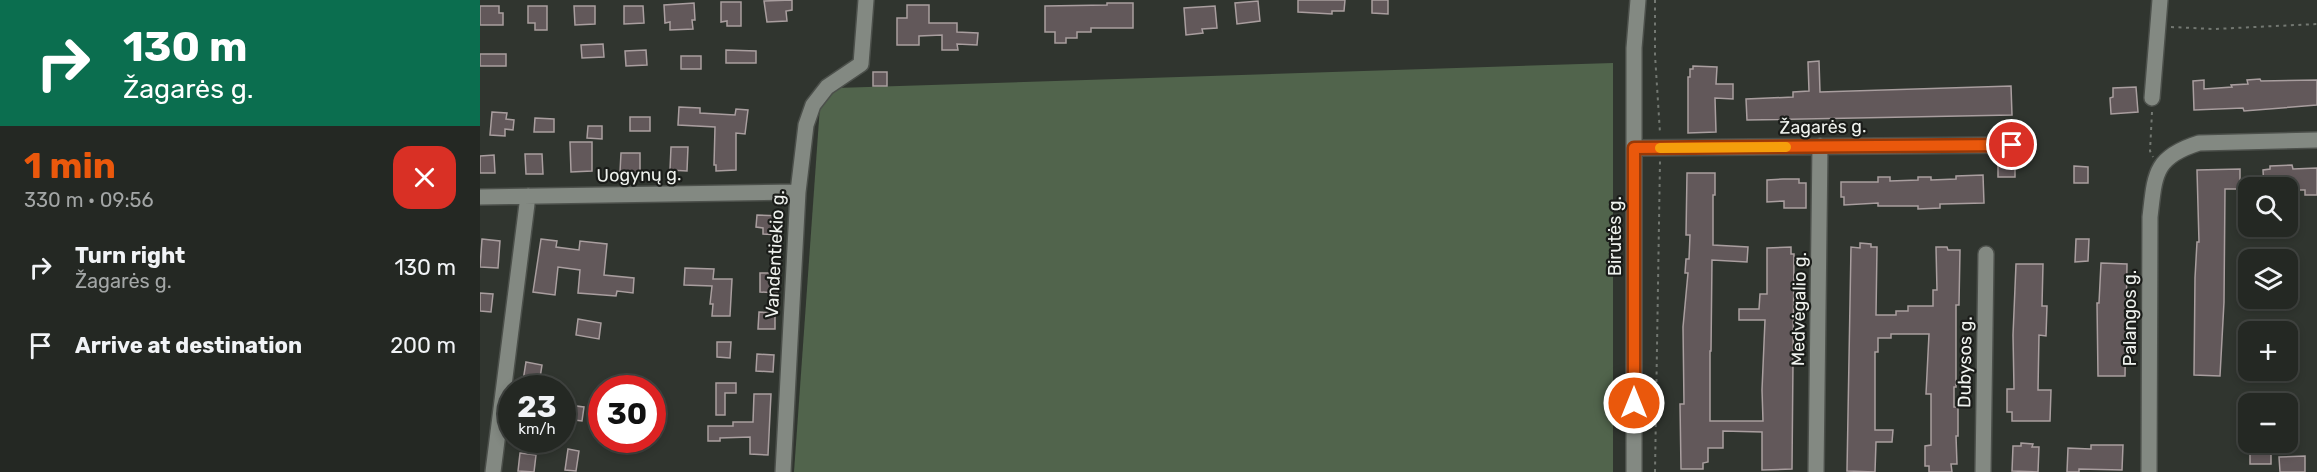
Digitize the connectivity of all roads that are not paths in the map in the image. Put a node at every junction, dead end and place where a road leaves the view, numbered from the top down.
1 (866, 0) edge
2 (1638, 0) edge
3 (2160, 0) edge
4 (2152, 98) road end
5 (2317, 140) edge
6 (2012, 145) dead end
7 (1820, 146) junction
8 (1634, 148) junction
9 (798, 192) junction
10 (528, 196) junction
11 (480, 197) edge
12 (1986, 254) dead end
13 (493, 472) edge
14 (783, 472) edge
15 (1635, 472) edge
16 (1816, 472) edge
17 (1983, 472) edge
18 (2149, 472) edge

1 - 9 street, Vandentiekio g.
2 - 8 street, Birutės g.
3 - 4 street
5 - 18 street, Palangos g.
6 - 7 street, Žagarės g.
7 - 8 street, Žagarės g.
7 - 16 street, Medvėgalio g.
8 - 15 street, Birutės g.
9 - 10 street, Uogynų g.
9 - 14 street, Vandentiekio g.
10 - 11 street, Uogynų g.
10 - 13 street
12 - 17 street, Dubysos g.

